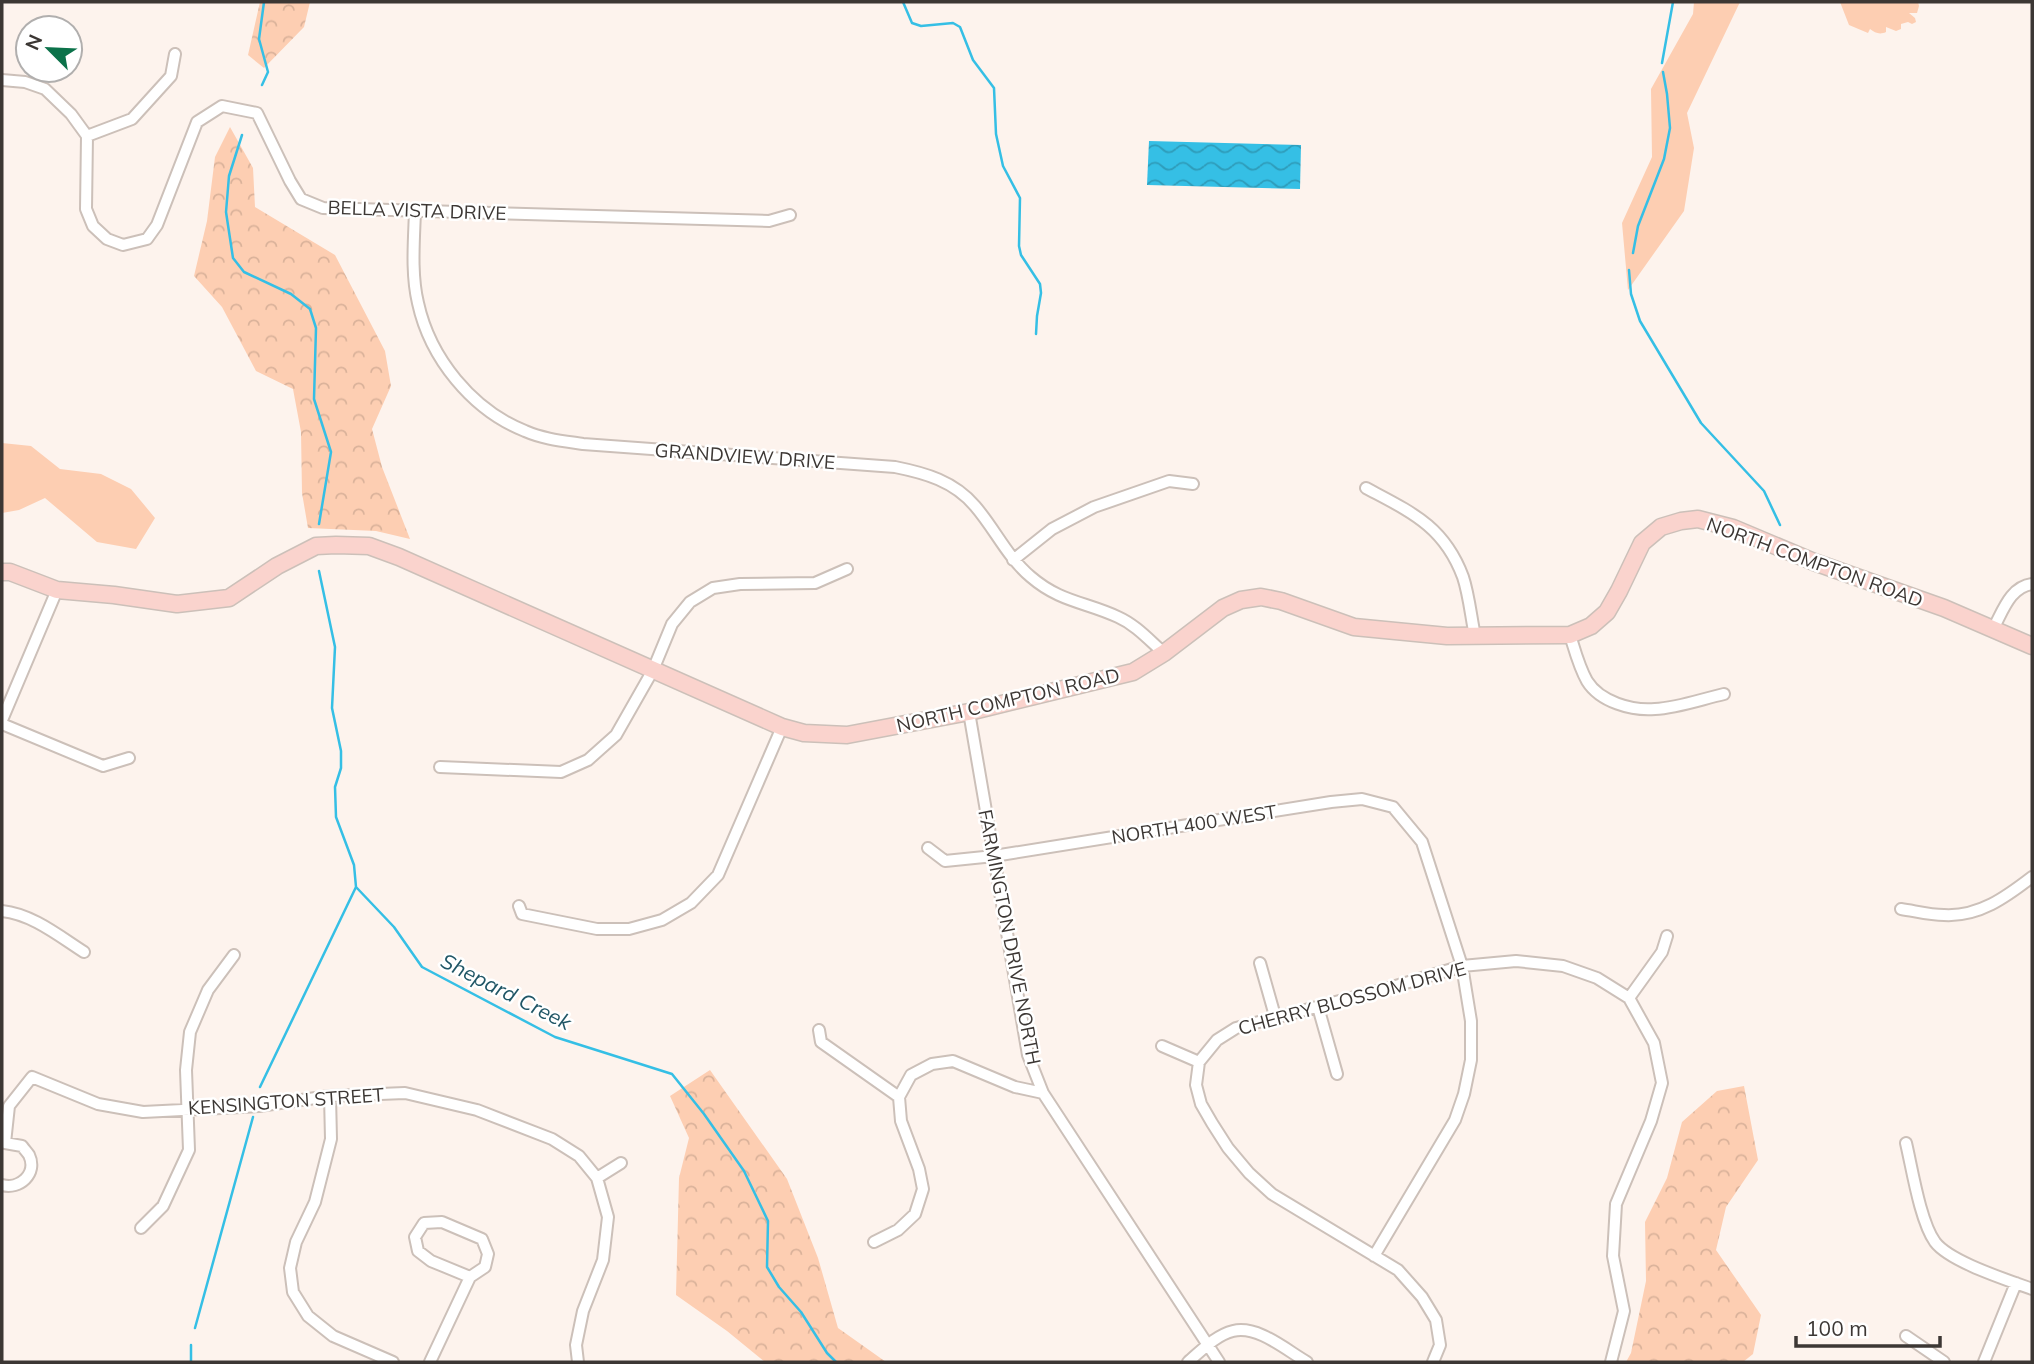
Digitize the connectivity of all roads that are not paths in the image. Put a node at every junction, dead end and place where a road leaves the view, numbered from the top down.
1 (175, 54) dead end
2 (2, 80) edge
3 (87, 136) junction
4 (415, 211) junction
5 (790, 215) dead end
6 (1193, 484) dead end
7 (1366, 488) dead end
8 (1013, 560) junction
9 (847, 569) dead end
10 (2, 572) edge
11 (2032, 584) edge
12 (57, 590) junction
13 (1993, 629) junction
14 (1570, 635) junction
15 (1475, 636) junction
16 (2032, 646) edge
17 (1164, 653) junction
18 (653, 670) junction
19 (1724, 694) dead end
20 (969, 712) junction
21 (2, 722) edge
22 (782, 727) junction
23 (129, 758) dead end
24 (440, 767) dead end
25 (928, 848) dead end
26 (994, 856) junction
27 (2032, 877) edge
28 (519, 906) dead end
29 (1901, 909) dead end
30 (2, 911) edge
31 (1667, 936) dead end
32 (84, 952) dead end
33 (234, 955) dead end
34 (1259, 963) dead end
35 (1461, 966) junction
36 (1629, 998) junction
37 (1318, 1007) junction
38 (1275, 1016) junction
39 (819, 1030) dead end
40 (1162, 1046) dead end
41 (1199, 1062) junction
42 (1337, 1074) dead end
43 (1043, 1093) junction
44 (330, 1096) junction
45 (899, 1097) junction
46 (188, 1109) junction
47 (1906, 1143) dead end
48 (3, 1144) edge
49 (621, 1163) dead end
50 (597, 1178) junction
51 (2, 1185) edge
52 (141, 1228) dead end
53 (874, 1242) dead end
54 (1374, 1256) junction
55 (470, 1277) junction
56 (2016, 1283) junction
57 (2032, 1289) edge
58 (1906, 1336) dead end
59 (1208, 1345) junction
60 (393, 1362) edge
61 (430, 1362) edge
62 (578, 1362) edge
63 (1188, 1362) edge
64 (1219, 1362) edge
65 (1307, 1362) edge
66 (1433, 1362) edge
67 (1611, 1362) edge
68 (1944, 1362) edge
69 (1984, 1362) edge

1 - 3 street
2 - 3 street
3 - 4 street, BELLA VISTA DRIVE
4 - 5 street, BELLA VISTA DRIVE
4 - 8 street, GRANDVIEW DRIVE
6 - 8 street
7 - 15 street
8 - 17 street, GRANDVIEW DRIVE
9 - 18 street
10 - 12 street, NORTH COMPTON ROAD
11 - 13 street
12 - 18 street, NORTH COMPTON ROAD
12 - 21 street
13 - 14 street, NORTH COMPTON ROAD
13 - 16 street, NORTH COMPTON ROAD
14 - 15 street, NORTH COMPTON ROAD
14 - 19 street
15 - 17 street, NORTH COMPTON ROAD
17 - 20 street, NORTH COMPTON ROAD
18 - 22 street, NORTH COMPTON ROAD
18 - 24 street
20 - 22 street, NORTH COMPTON ROAD
20 - 26 street, FARMINGTON DRIVE NORTH
21 - 23 street
22 - 28 street
25 - 26 street, NORTH 400 WEST
26 - 35 street, NORTH 400 WEST
26 - 43 street, FARMINGTON DRIVE NORTH
27 - 29 street
30 - 32 street
31 - 36 street
33 - 46 street
34 - 38 street
35 - 36 street, CHERRY BLOSSOM DRIVE
35 - 37 street, CHERRY BLOSSOM DRIVE
35 - 54 street
36 - 67 street
37 - 38 street, CHERRY BLOSSOM DRIVE
37 - 42 street
38 - 41 street, CHERRY BLOSSOM DRIVE
39 - 45 street
40 - 41 street
41 - 54 street
43 - 45 street
43 - 59 street, FARMINGTON DRIVE NORTH
44 - 46 street, KENSINGTON STREET
44 - 50 street, KENSINGTON STREET
44 - 60 street
45 - 53 street
46 - 48 street, KENSINGTON STREET
46 - 52 street
47 - 56 street
48 - 51 street
49 - 50 street
50 - 62 street, KENSINGTON STREET
54 - 66 street
55 - 55 street
55 - 61 street
56 - 57 street
56 - 69 street
58 - 68 street
59 - 63 street
59 - 64 street, FARMINGTON DRIVE NORTH
59 - 65 street

